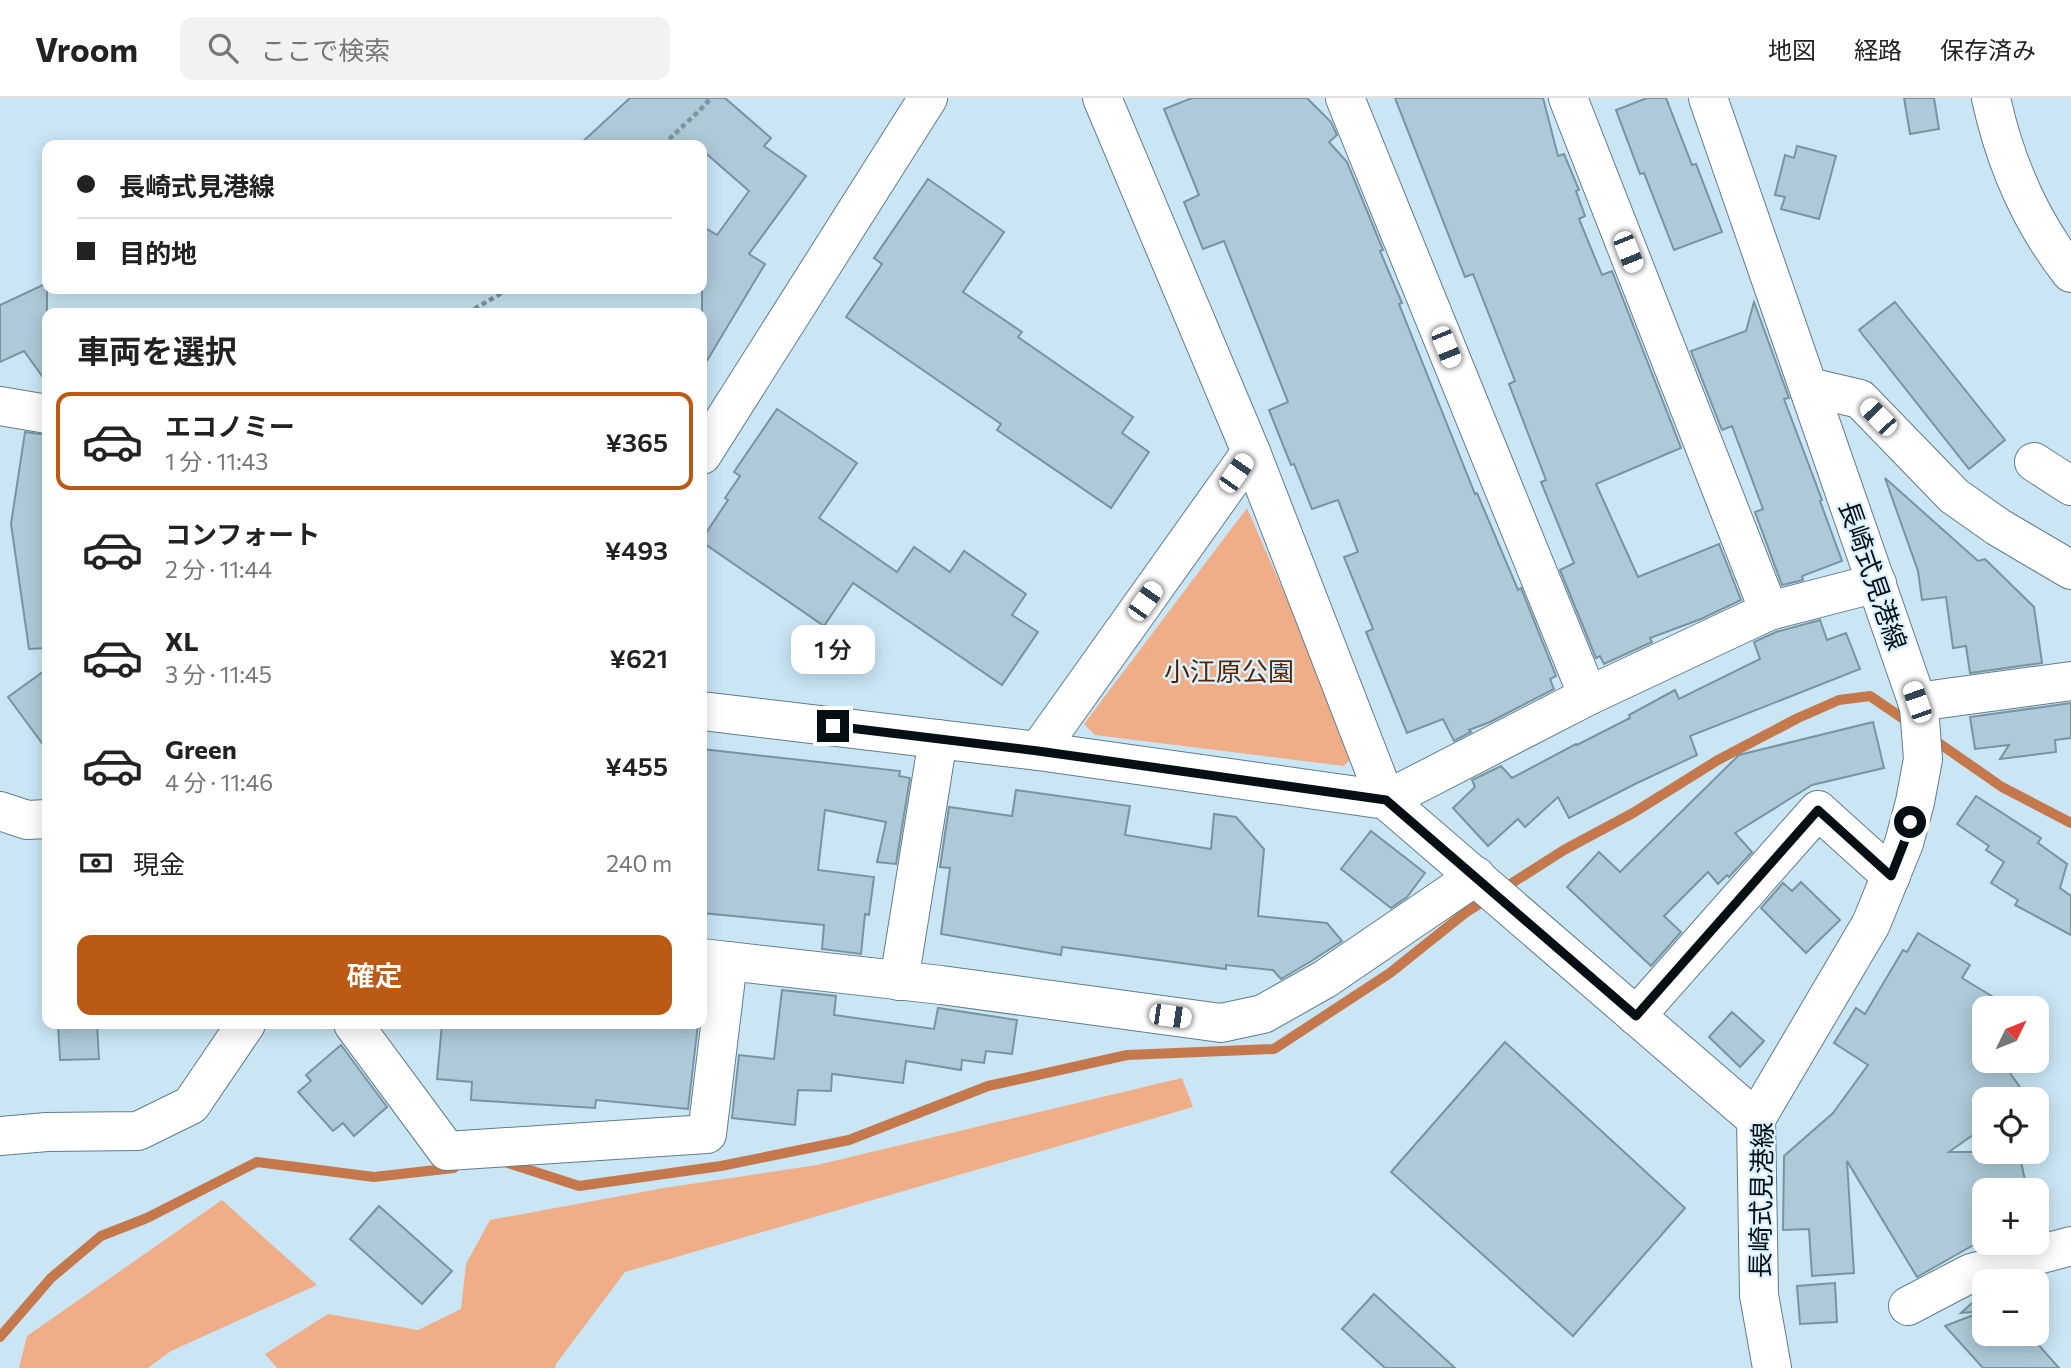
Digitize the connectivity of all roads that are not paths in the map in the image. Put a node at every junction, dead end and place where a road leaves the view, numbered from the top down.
1 (928, 98) edge
2 (1102, 98) edge
3 (1345, 98) edge
4 (1568, 98) edge
5 (1708, 98) edge
6 (1991, 98) edge
7 (2071, 273) edge
8 (1809, 387) junction
9 (0, 406) edge
10 (42, 413) edge
11 (707, 447) edge
12 (1251, 452) junction
13 (2034, 462) dead end
14 (2071, 486) edge
15 (2071, 570) edge
16 (1877, 583) junction
17 (1769, 611) junction
18 (2071, 681) edge
19 (1588, 696) junction
20 (1918, 704) junction
21 (707, 712) edge
22 (938, 739) junction
23 (1038, 751) junction
24 (1386, 800) junction
25 (0, 811) edge
26 (42, 819) edge
27 (1476, 876) junction
28 (1891, 876) junction
29 (715, 960) edge
30 (899, 981) junction
31 (1636, 1016) junction
32 (243, 1029) edge
33 (358, 1029) edge
34 (1756, 1119) junction
35 (0, 1136) edge
36 (2071, 1246) edge
37 (1908, 1306) dead end
38 (1772, 1368) edge

1 - 11 street
2 - 12 street
3 - 19 street
4 - 17 street
5 - 8 street, 長崎式見港線
6 - 7 street
8 - 15 street
8 - 16 street, 長崎式見港線
9 - 10 street
12 - 23 street
12 - 24 street
13 - 14 street
16 - 17 street
16 - 20 street, 長崎式見港線
17 - 19 street
18 - 20 street
19 - 24 street
20 - 28 street, 長崎式見港線
21 - 22 street
22 - 23 street
22 - 30 street
23 - 24 street
24 - 27 street
25 - 26 street
27 - 30 street
27 - 31 street
28 - 31 street
28 - 34 street, 長崎式見港線
29 - 30 street
29 - 33 street
31 - 34 street
32 - 35 street
34 - 38 street, 長崎式見港線
36 - 37 street

